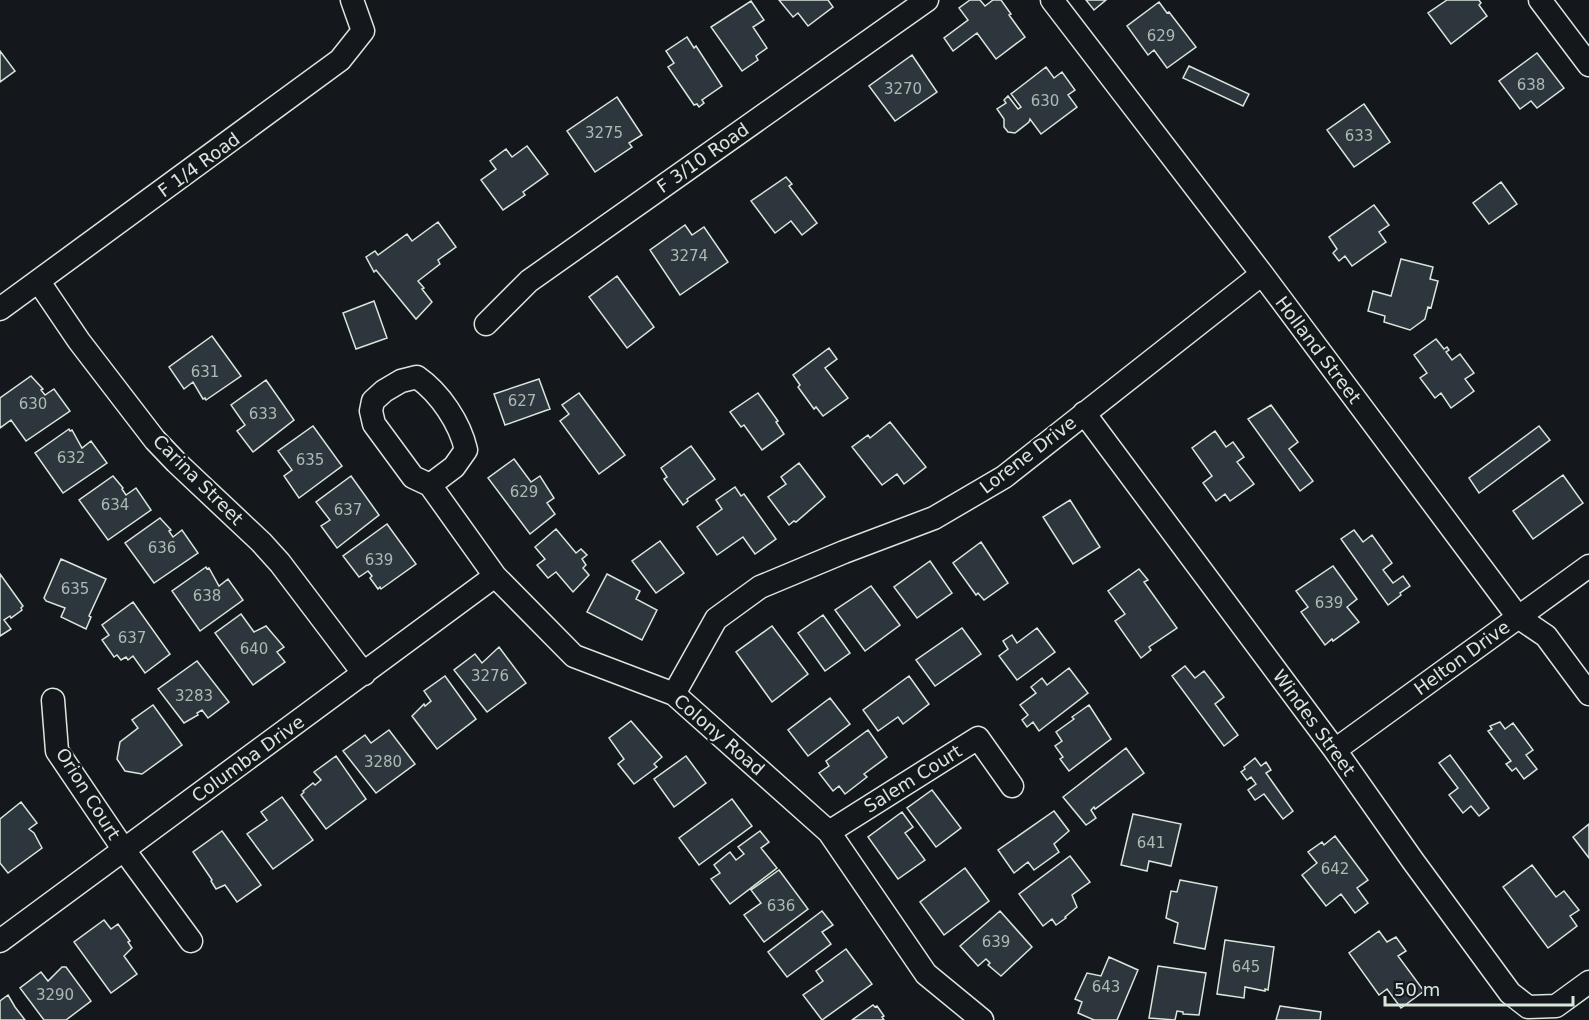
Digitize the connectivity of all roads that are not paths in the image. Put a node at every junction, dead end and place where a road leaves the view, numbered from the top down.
1 (352, 0) edge
2 (927, 0) edge
3 (1052, 0) edge
4 (1540, 0) edge
5 (1589, 65) edge
6 (1262, 274) junction
7 (39, 282) junction
8 (0, 309) edge
9 (486, 324) dead end
10 (1084, 413) junction
11 (430, 485) junction
12 (1589, 566) edge
13 (495, 576) junction
14 (1518, 617) junction
15 (364, 674) junction
16 (674, 694) junction
17 (1589, 694) edge
18 (53, 700) dead end
19 (1335, 750) junction
20 (1012, 786) dead end
21 (829, 832) junction
22 (124, 850) junction
23 (0, 941) edge
24 (191, 941) dead end
25 (1589, 982) edge
26 (982, 1020) edge

1 - 7 street, F 1/4 Road
2 - 9 street, F 3/10 Road
3 - 6 street, Holland Street
4 - 5 street
6 - 10 street, Lorene Drive
6 - 14 street, Holland Street
7 - 8 street, F 1/4 Road
7 - 15 street, Carina Street
10 - 16 street, Lorene Drive
10 - 19 street, Windes Street
11 - 11 street, Colony Road
11 - 13 street, Colony Road
12 - 14 street, Helton Drive
13 - 15 street, Columba Drive
13 - 16 street, Colony Road
14 - 17 street, Holland Street
14 - 19 street, Helton Drive
15 - 22 street, Columba Drive
16 - 21 street, Colony Road
18 - 22 street, Orion Court
19 - 25 street, Windes Street
20 - 21 street, Salem Court
21 - 26 street, Colony Road
22 - 23 street, Columba Drive
22 - 24 street, Orion Court

